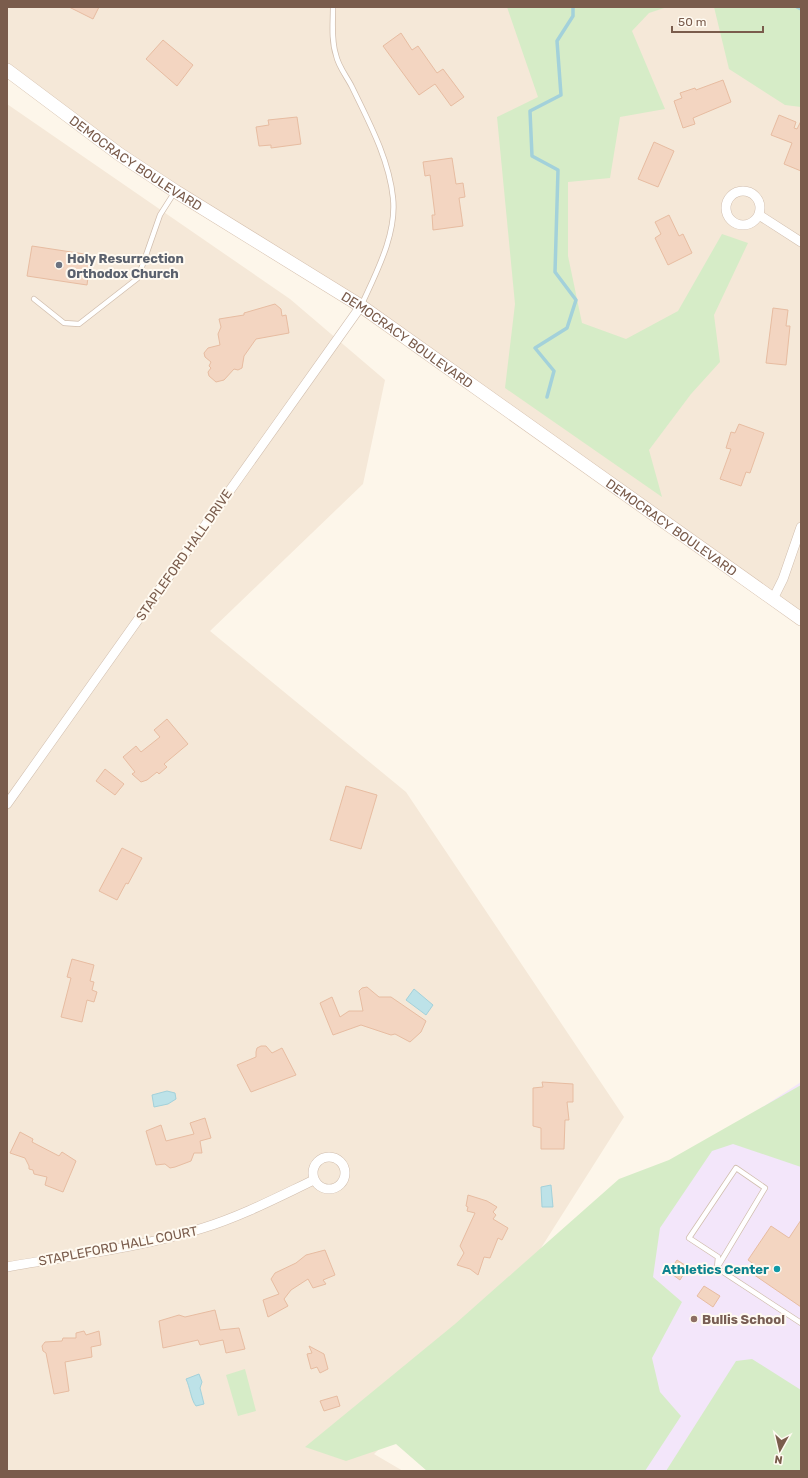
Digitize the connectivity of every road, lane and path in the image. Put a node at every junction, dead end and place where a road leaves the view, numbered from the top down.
1 (333, 7) edge
2 (7, 70) edge
3 (175, 191) junction
4 (759, 215) dead end
5 (801, 242) edge
6 (34, 298) dead end
7 (361, 306) junction
8 (801, 527) edge
9 (773, 599) junction
10 (801, 618) edge
11 (7, 804) edge
12 (314, 1180) dead end
13 (7, 1267) edge
14 (717, 1268) junction
15 (801, 1323) edge

1 - 7 lane
2 - 3 main road, DEMOCRACY BOULEVARD
3 - 6 lane
3 - 7 main road, DEMOCRACY BOULEVARD
4 - 5 street
7 - 9 main road, DEMOCRACY BOULEVARD
7 - 11 street, STAPLEFORD HALL DRIVE
8 - 9 street
9 - 10 main road, DEMOCRACY BOULEVARD
12 - 13 street, STAPLEFORD HALL COURT
14 - 14 lane
14 - 15 lane

